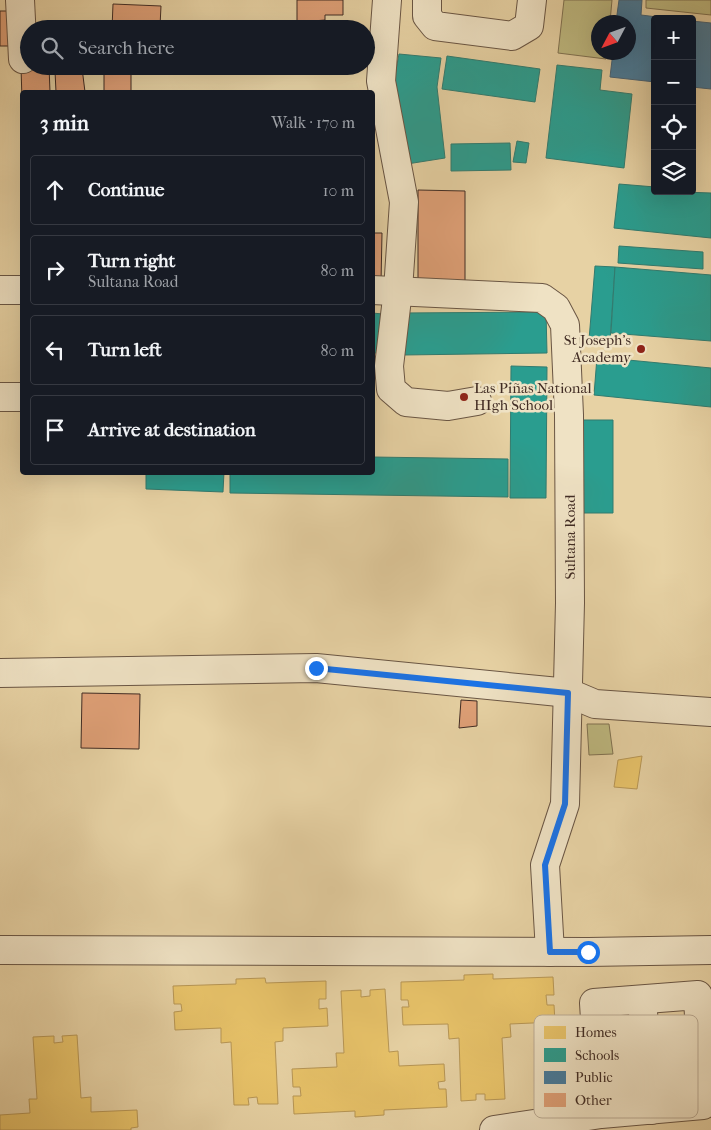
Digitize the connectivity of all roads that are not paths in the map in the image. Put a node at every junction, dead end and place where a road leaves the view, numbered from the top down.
1 (20, 0) edge
2 (387, 0) edge
3 (427, 0) edge
4 (532, 0) edge
5 (375, 49) edge
6 (375, 57) edge
7 (17, 60) edge
8 (0, 290) edge
9 (20, 290) edge
10 (385, 290) edge
11 (381, 366) edge
12 (0, 397) edge
13 (20, 397) edge
14 (476, 401) dead end
15 (0, 673) edge
16 (568, 693) junction
17 (711, 712) edge
18 (0, 950) edge
19 (711, 950) edge
20 (550, 952) junction
21 (642, 1000) junction
22 (595, 1015) edge
23 (643, 1015) edge
24 (698, 1105) edge
25 (574, 1118) edge
26 (494, 1130) edge

1 - 7 street
2 - 5 street
3 - 4 street
6 - 10 street
8 - 9 street
10 - 11 street
10 - 16 street, Sultana Road
11 - 14 street
12 - 13 street
15 - 16 street
16 - 17 street
16 - 20 street, Sultana Road
18 - 20 street
19 - 20 street
21 - 22 street
21 - 23 street
21 - 24 street
25 - 26 street

